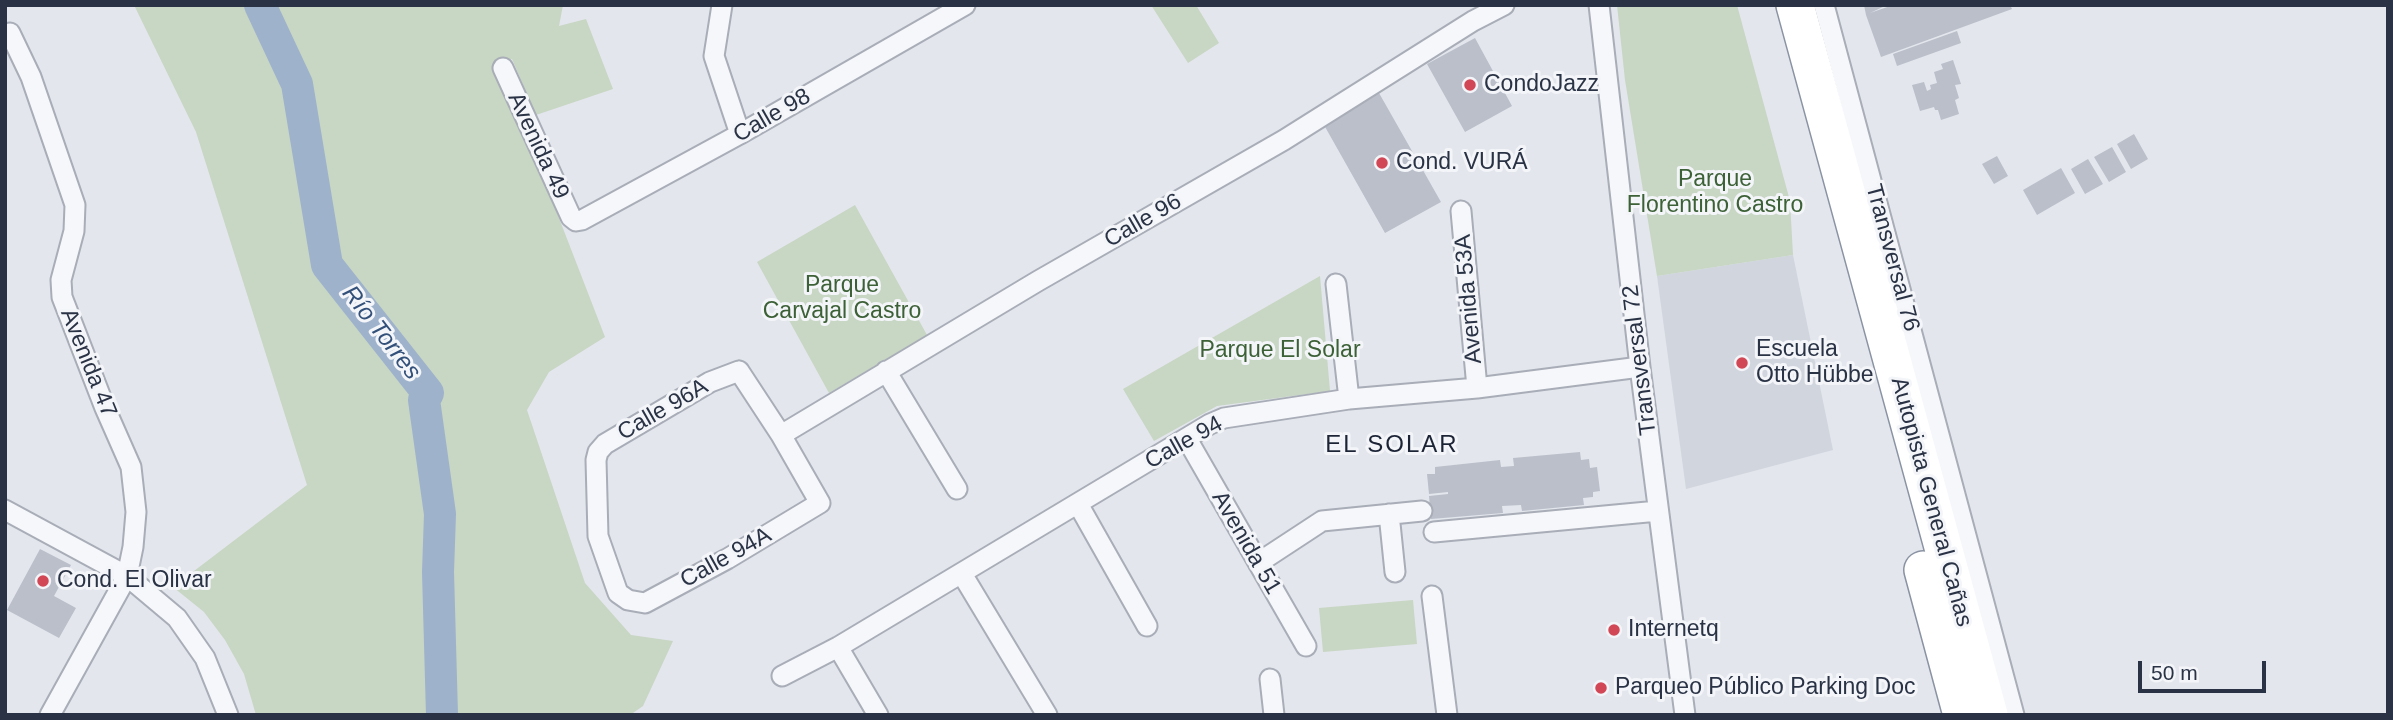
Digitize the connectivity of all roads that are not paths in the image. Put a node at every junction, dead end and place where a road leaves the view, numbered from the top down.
1 (722, 5) edge
2 (965, 5) edge
3 (1504, 5) edge
4 (1599, 5) edge
5 (1770, 5) edge
6 (1795, 5) edge
7 (1824, 5) edge
8 (10, 33) dead end
9 (503, 68) dead end
10 (740, 134) junction
11 (1461, 211) dead end
12 (576, 221) joint
13 (1336, 284) dead end
14 (1640, 367) junction
15 (886, 371) junction
16 (1477, 388) junction
17 (1349, 399) junction
18 (781, 435) junction
19 (1187, 439) junction
20 (957, 489) dead end
21 (1078, 504) junction
22 (5, 510) edge
23 (1422, 511) dead end
24 (1658, 511) junction
25 (1389, 514) junction
26 (1434, 532) dead end
27 (1258, 562) junction
28 (1395, 572) dead end
29 (962, 574) junction
30 (127, 576) junction
31 (1432, 596) dead end
32 (628, 600) joint
33 (1147, 626) dead end
34 (1306, 646) dead end
35 (838, 647) junction
36 (782, 676) dead end
37 (1270, 678) dead end
38 (50, 715) edge
39 (228, 715) edge
40 (878, 715) edge
41 (1047, 715) edge
42 (1274, 715) edge
43 (1447, 715) edge
44 (1685, 715) edge
45 (1962, 715) edge
46 (1989, 715) edge
47 (2014, 715) edge

1 - 10 street
2 - 10 street, Calle 98
3 - 15 street, Calle 96
4 - 14 street, Transversal 72
5 - 45 highway
6 - 46 highway, Autopista General Cañas
7 - 47 street, Transversal 76
8 - 30 street, Avenida 47
9 - 12 street, Avenida 49
10 - 12 street, Calle 98
11 - 16 street, Avenida 53A
13 - 17 street
14 - 16 street, Calle 94
14 - 24 street, Transversal 72
15 - 18 street, Calle 96
15 - 20 street
16 - 17 street, Calle 94
17 - 19 street, Calle 94
18 - 32 street, Calle 94A
18 - 32 street, Calle 96A
19 - 21 street, Calle 94
19 - 27 street, Avenida 51
21 - 29 street, Calle 94
21 - 33 street
22 - 30 street
23 - 25 street
24 - 26 street
24 - 44 street, Transversal 72
25 - 27 street
25 - 28 street
27 - 34 street, Avenida 51
29 - 35 street, Calle 94
29 - 41 street
30 - 38 street
30 - 39 street
31 - 43 street
35 - 36 street, Calle 94
35 - 40 street
37 - 42 street

